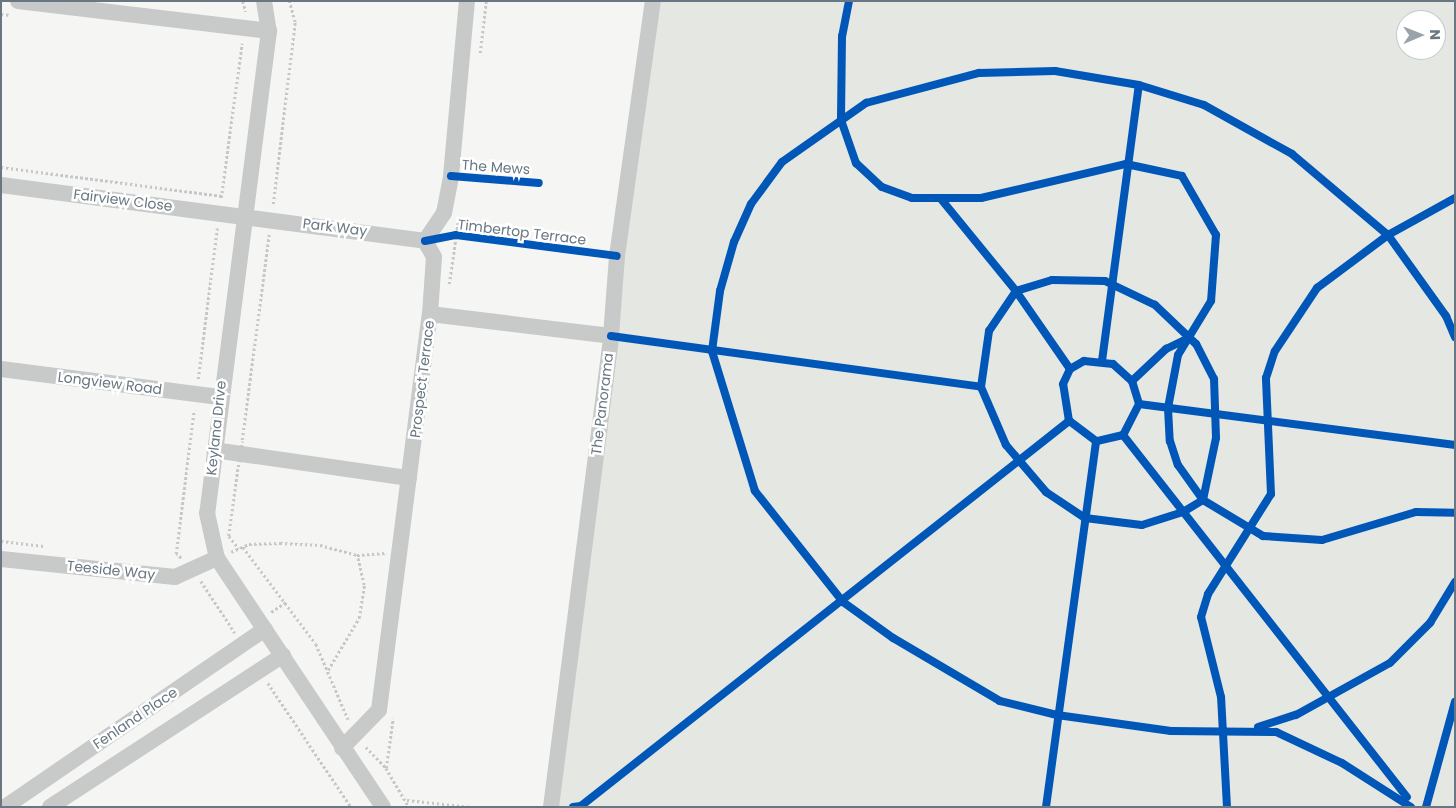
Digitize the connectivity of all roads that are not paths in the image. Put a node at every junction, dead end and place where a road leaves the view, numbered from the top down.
1 (18, 1) edge
2 (264, 1) edge
3 (467, 1) edge
4 (653, 1) edge
5 (269, 31) junction
6 (1, 185) edge
7 (244, 215) junction
8 (425, 241) junction
9 (430, 314) junction
10 (611, 336) junction
11 (1, 369) edge
12 (219, 397) junction
13 (214, 450) junction
14 (408, 478) junction
15 (217, 558) junction
16 (1, 559) edge
17 (265, 629) junction
18 (283, 655) junction
19 (342, 748) junction
20 (380, 806) edge
21 (5, 807) edge
22 (50, 807) edge
23 (551, 807) edge

1 - 5 street
2 - 5 street, Keylana Drive
3 - 8 street
4 - 10 street, The Panorama
5 - 7 street, Keylana Drive
6 - 7 street, Fairview Close
7 - 8 street, Park Way
7 - 12 street, Keylana Drive
8 - 9 street, Prospect Terrace
9 - 10 street
9 - 14 street, Prospect Terrace
10 - 23 street, The Panorama
11 - 12 street, Longview Road
12 - 13 street, Keylana Drive
13 - 14 street
13 - 15 street, Keylana Drive
14 - 19 street, Prospect Terrace
15 - 16 street, Teeside Way
15 - 17 street, Keylana Drive
17 - 18 street, Keylana Drive
17 - 21 street, Fenland Place
18 - 19 street, Keylana Drive
18 - 22 street, Fenland Place
19 - 20 street, Keylana Drive

